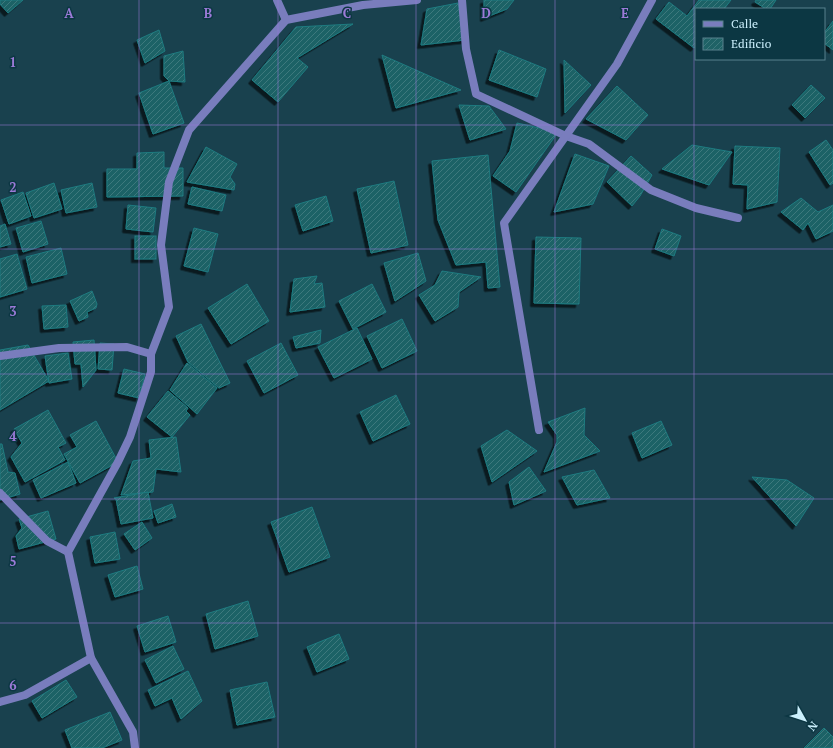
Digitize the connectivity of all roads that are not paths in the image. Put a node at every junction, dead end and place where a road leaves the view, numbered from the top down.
1 (276, 0) edge
2 (417, 0) edge
3 (462, 0) edge
4 (652, 0) edge
5 (286, 20) junction
6 (566, 136) junction
7 (738, 218) dead end
8 (151, 354) junction
9 (0, 356) edge
10 (539, 430) dead end
11 (0, 493) edge
12 (68, 552) junction
13 (91, 658) junction
14 (0, 702) edge
15 (135, 748) edge

1 - 5 street
2 - 5 street
3 - 6 street
4 - 6 street
5 - 8 street
6 - 7 street
6 - 10 street
8 - 9 street
8 - 12 street
11 - 12 street
12 - 13 street
13 - 14 street
13 - 15 street

